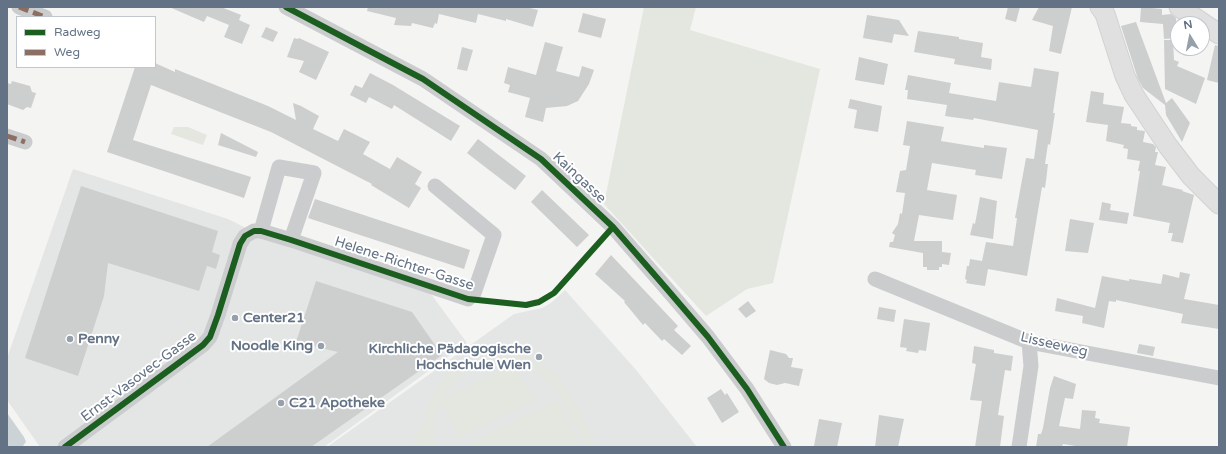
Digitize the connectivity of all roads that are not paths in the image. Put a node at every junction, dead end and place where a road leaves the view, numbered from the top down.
1 (19, 7) edge
2 (286, 7) edge
3 (1179, 7) edge
4 (1105, 9) edge
5 (42, 16) edge
6 (1219, 34) edge
7 (7, 136) edge
8 (25, 142) dead end
9 (435, 186) dead end
10 (1219, 204) edge
11 (257, 231) junction
12 (291, 240) junction
13 (875, 279) dead end
14 (1029, 342) junction
15 (1219, 378) edge
16 (66, 447) edge
17 (784, 447) edge
18 (1019, 447) edge

1 - 5 street
2 - 17 street, Kaingasse
3 - 6 main road
4 - 10 main road
7 - 8 street
9 - 12 street, Helene-Richter-Gasse
11 - 12 street, Helene-Richter-Gasse
11 - 12 street
11 - 16 street, Ernst-Vasovec-Gasse
13 - 14 street, Lisseeweg
14 - 15 street, Lisseeweg
14 - 18 street

